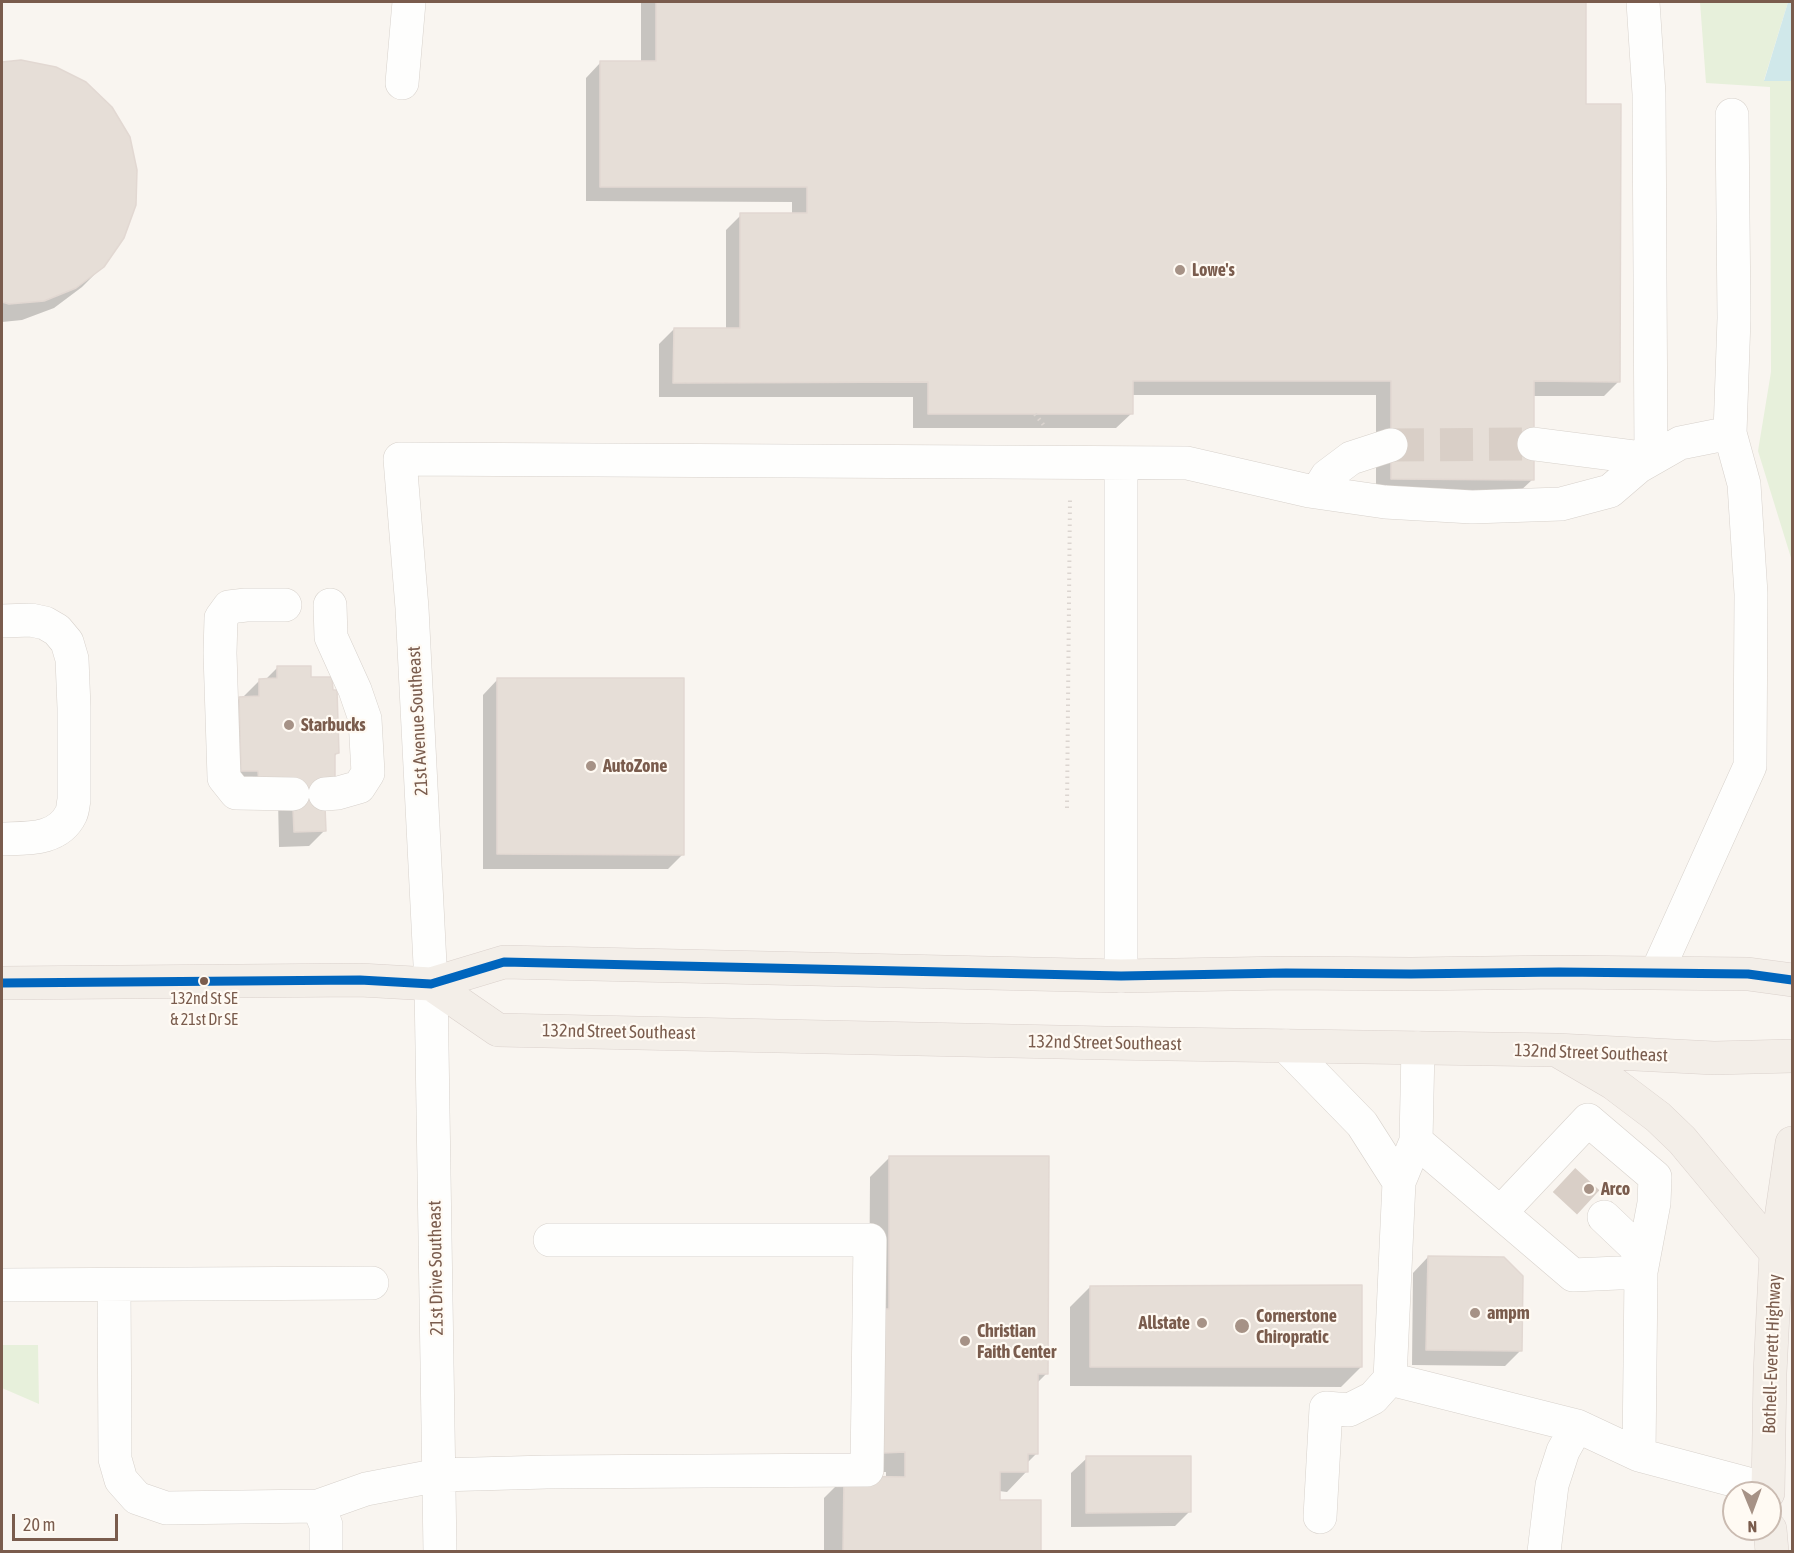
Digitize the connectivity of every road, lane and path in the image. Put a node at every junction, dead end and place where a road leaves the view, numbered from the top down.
1 (409, 2) edge
2 (1643, 2) edge
3 (402, 83) dead end
4 (1732, 115) dead end
5 (1035, 414) dead end
6 (1730, 433) junction
7 (1534, 444) tunnel mouth
8 (1391, 445) tunnel mouth
9 (1650, 459) junction
10 (1070, 463) junction
11 (1121, 463) junction
12 (1317, 492) junction
13 (285, 605) dead end
14 (330, 606) dead end
15 (2, 621) edge
16 (293, 794) dead end
17 (325, 794) dead end
18 (1067, 808) dead end
19 (2, 839) edge
20 (1658, 972) junction
21 (1121, 976) junction
22 (1792, 980) edge
23 (2, 983) edge
24 (431, 984) junction
25 (1286, 1046) junction
26 (1418, 1047) junction
27 (1556, 1050) junction
28 (1792, 1056) edge
29 (1416, 1141) junction
30 (1792, 1143) edge
31 (1399, 1182) junction
32 (1501, 1212) junction
33 (1604, 1217) tunnel mouth
34 (550, 1240) dead end
35 (1784, 1247) edge
36 (1643, 1263) junction
37 (372, 1283) dead end
38 (2, 1285) edge
39 (114, 1285) junction
40 (1390, 1379) junction
41 (1577, 1426) junction
42 (1639, 1455) junction
43 (439, 1475) junction
44 (1731, 1481) edge
45 (1767, 1481) edge
46 (318, 1506) junction
47 (1320, 1517) dead end
48 (326, 1551) edge
49 (440, 1551) edge
50 (1544, 1551) edge

1 - 3 street
2 - 9 street
4 - 6 street
5 - 10 path
6 - 9 street
6 - 20 street
7 - 9 street
8 - 12 street
9 - 12 street
10 - 11 street
10 - 18 path
10 - 24 street, 21st Avenue Southeast
11 - 12 street
11 - 21 street
13 - 16 street
14 - 17 street
15 - 19 street
20 - 21 main road
20 - 22 main road
21 - 24 main road
23 - 24 main road
24 - 25 main road, 132nd Street Southeast
24 - 43 street, 21st Drive Southeast
25 - 26 main road, 132nd Street Southeast
25 - 31 street
26 - 27 main road, 132nd Street Southeast
26 - 29 street
27 - 28 main road, 132nd Street Southeast
27 - 35 main road
29 - 31 street
29 - 32 street
30 - 35 main road, Bothell-Everett Highway
31 - 40 street
32 - 36 street
32 - 36 street
33 - 36 street
34 - 43 street
35 - 45 main road, Bothell-Everett Highway
36 - 42 street
37 - 39 street
38 - 39 street
39 - 46 street
40 - 41 street
40 - 47 street
41 - 42 street
41 - 50 street
42 - 44 street
43 - 46 street
43 - 49 street, 21st Drive Southeast
46 - 48 street

